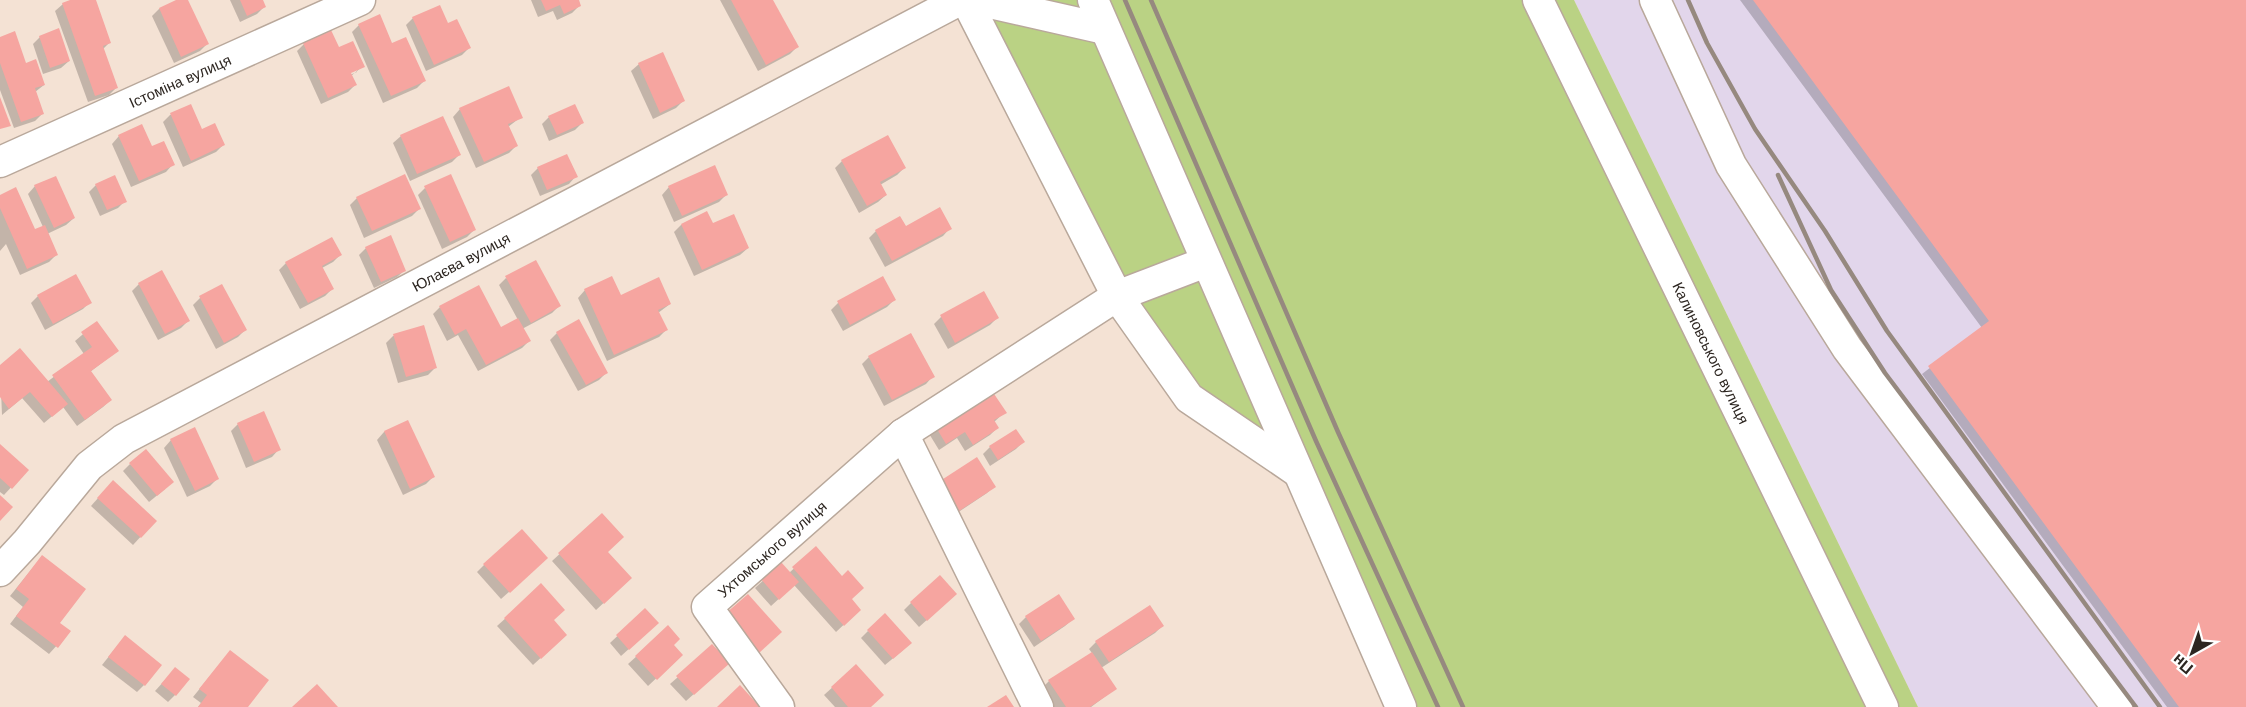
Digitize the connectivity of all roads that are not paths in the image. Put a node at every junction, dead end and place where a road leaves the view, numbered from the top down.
1 (360, 0) edge
2 (960, 0) edge
3 (966, 0) edge
4 (977, 0) edge
5 (1092, 0) edge
6 (1538, 0) edge
7 (1655, 0) edge
8 (1105, 29) junction
9 (0, 162) edge
10 (1206, 262) junction
11 (1117, 296) junction
12 (903, 434) junction
13 (1298, 472) junction
14 (0, 571) edge
15 (779, 707) edge
16 (1038, 707) edge
17 (1401, 707) edge
18 (1883, 707) edge
19 (2117, 707) edge

1 - 9 street, Істоміна вулиця
2 - 14 street, Юлаєва вулиця
3 - 11 street
4 - 8 street
5 - 8 street
6 - 18 street, Калиновського вулиця
7 - 19 street
8 - 10 street
10 - 11 street, Ухтомського вулиця
10 - 13 street
11 - 12 street, Ухтомського вулиця
11 - 13 street
12 - 15 street, Ухтомського вулиця
12 - 16 street
13 - 17 street

